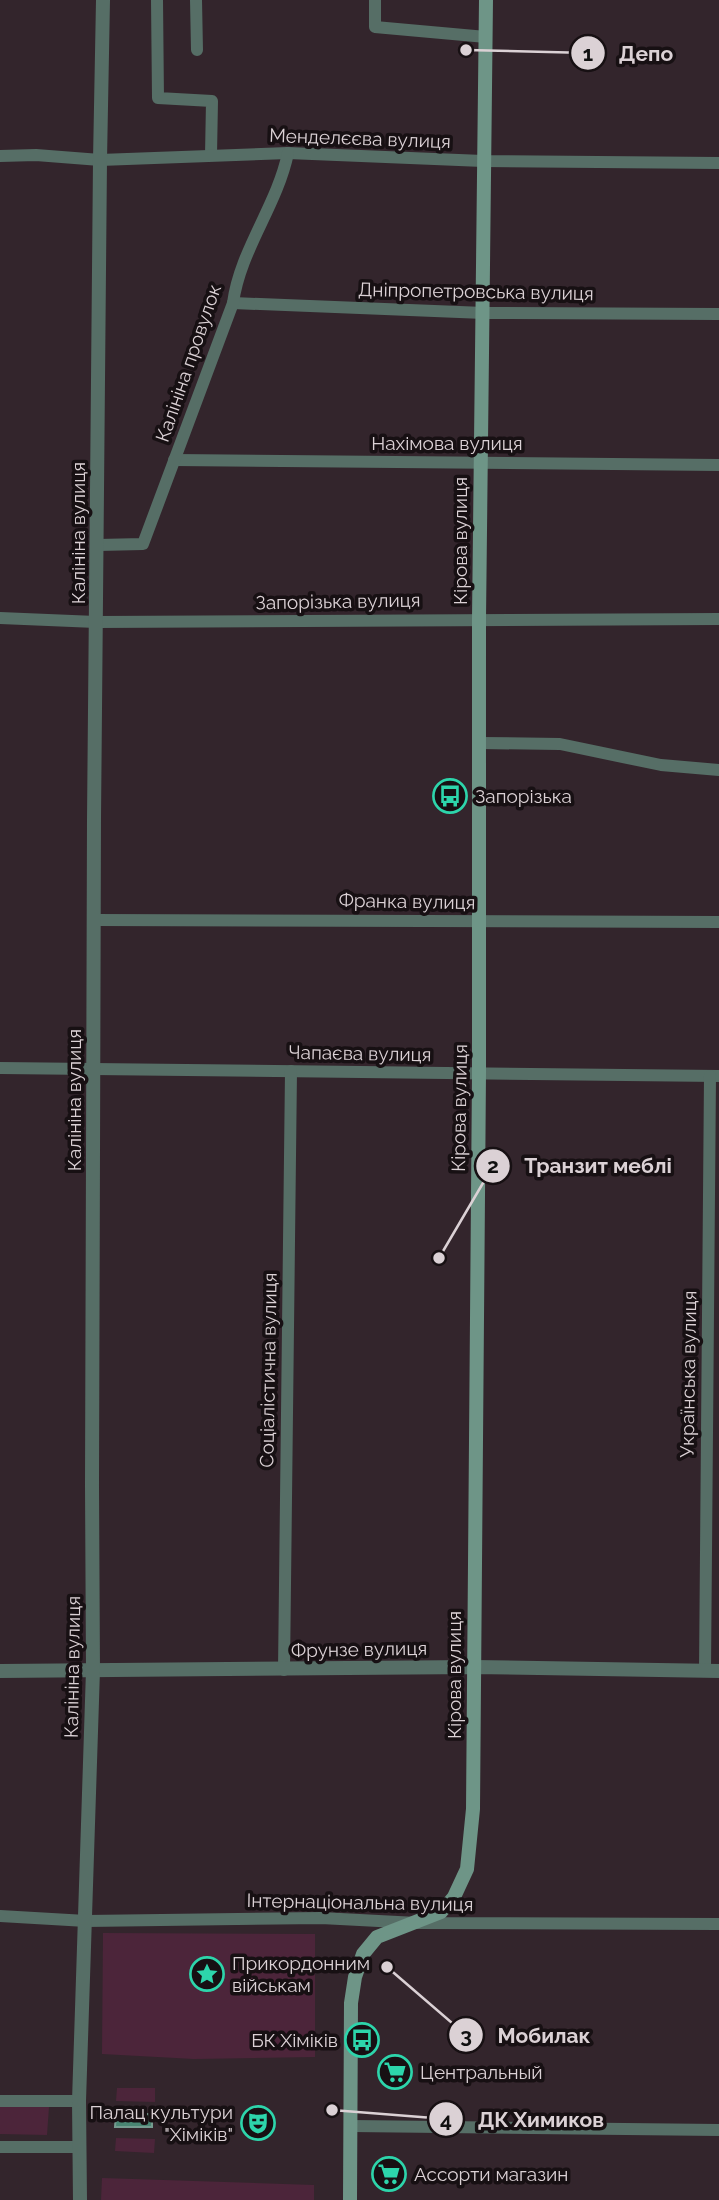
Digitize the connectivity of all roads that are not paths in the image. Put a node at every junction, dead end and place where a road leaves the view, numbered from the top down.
1 (103, 0) edge
2 (157, 0) edge
3 (196, 0) edge
4 (375, 0) edge
5 (486, 0) edge
6 (486, 37) junction
7 (197, 50) dead end
8 (288, 153) junction
9 (211, 155) junction
10 (0, 156) edge
11 (100, 160) junction
12 (482, 161) junction
13 (719, 163) edge
14 (233, 303) junction
15 (484, 313) junction
16 (719, 314) edge
17 (174, 460) junction
18 (480, 462) junction
19 (719, 465) edge
20 (98, 545) junction
21 (0, 618) edge
22 (479, 619) junction
23 (719, 620) edge
24 (96, 622) junction
25 (480, 743) junction
26 (719, 771) edge
27 (94, 920) junction
28 (480, 922) junction
29 (719, 922) edge
30 (0, 1068) edge
31 (94, 1070) junction
32 (291, 1071) junction
33 (479, 1073) junction
34 (715, 1076) edge
35 (472, 1667) junction
36 (93, 1670) junction
37 (284, 1670) junction
38 (0, 1671) edge
39 (712, 1671) edge
40 (0, 1916) edge
41 (86, 1921) junction
42 (417, 1923) junction
43 (719, 1924) edge
44 (0, 2101) edge
45 (79, 2101) junction
46 (351, 2126) junction
47 (719, 2130) edge
48 (0, 2147) edge
49 (78, 2147) junction
50 (80, 2200) edge
51 (350, 2200) edge

1 - 11 street, Калініна вулиця
2 - 9 street
3 - 7 street
4 - 6 street
5 - 6 main road, Кірова вулиця
6 - 12 main road, Кірова вулиця
8 - 9 street, Менделєєва вулиця
8 - 12 street, Менделєєва вулиця
8 - 14 street, Калініна провулок
9 - 11 street, Менделєєва вулиця
10 - 11 street, Менделєєва вулиця
11 - 20 street, Калініна вулиця
12 - 13 street, Менделєєва вулиця
12 - 15 main road, Кірова вулиця
14 - 15 street, Дніпропетровська вулиця
14 - 17 street, Калініна провулок
15 - 16 street, Дніпропетровська вулиця
15 - 18 main road, Кірова вулиця
17 - 18 street, Нахімова вулиця
17 - 20 street, Калініна провулок
18 - 19 street, Нахімова вулиця
18 - 22 main road, Кірова вулиця
20 - 24 street, Калініна вулиця
21 - 24 street, Запорізька вулиця
22 - 23 street, Запорізька вулиця
22 - 24 street, Запорізька вулиця
22 - 25 main road, Кірова вулиця
24 - 27 street, Калініна вулиця
25 - 26 street
25 - 28 main road, Кірова вулиця
27 - 28 street, Франка вулиця
27 - 31 street, Калініна вулиця
28 - 29 street, Франка вулиця
28 - 33 main road, Кірова вулиця
30 - 31 street, Чапаєва вулиця
31 - 32 street, Чапаєва вулиця
31 - 36 street, Калініна вулиця
32 - 33 street, Чапаєва вулиця
32 - 37 street, Соціалістична вулиця
33 - 34 street, Чапаєва вулиця
33 - 35 main road, Кірова вулиця
34 - 39 street, Українська вулиця
35 - 37 street, Фрунзе вулиця
35 - 39 street, Фрунзе вулиця
35 - 42 main road, Кірова вулиця
36 - 37 street, Фрунзе вулиця
36 - 38 street, Фрунзе вулиця
36 - 41 street, Калініна вулиця
40 - 41 street, Інтернаціональна вулиця
41 - 42 street, Інтернаціональна вулиця
41 - 45 street, Калініна вулиця
42 - 43 street, Інтернаціональна вулиця
42 - 46 main road, Кірова вулиця
44 - 45 street
45 - 49 street, Калініна вулиця
46 - 47 street
46 - 51 main road, Кірова вулиця
48 - 49 street
49 - 50 street, Калініна вулиця

